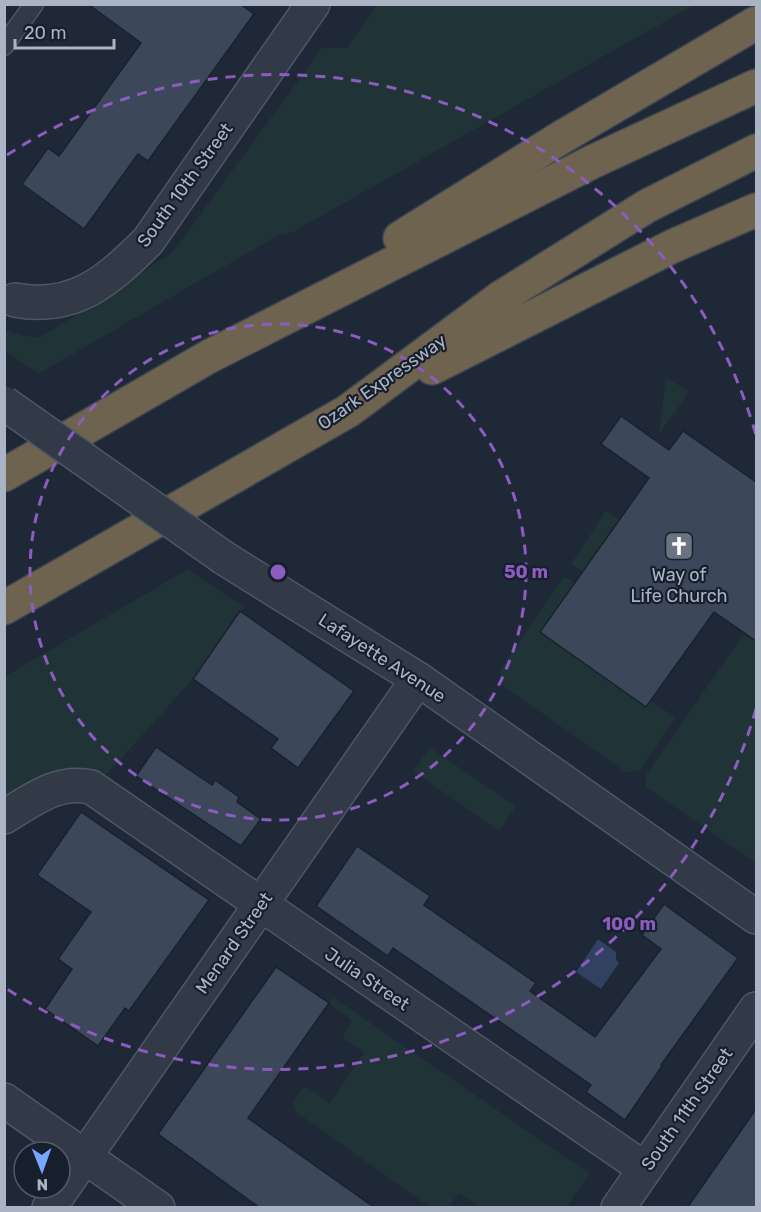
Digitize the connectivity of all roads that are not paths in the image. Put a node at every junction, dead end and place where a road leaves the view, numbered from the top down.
1 (34, 4) edge
2 (313, 4) edge
3 (756, 23) edge
4 (4, 46) edge
5 (756, 86) edge
6 (756, 151) edge
7 (756, 210) edge
8 (15, 300) dead end
9 (210, 356) junction
10 (4, 403) edge
11 (348, 411) junction
12 (4, 475) edge
13 (4, 608) edge
14 (418, 678) junction
15 (4, 817) edge
16 (260, 905) junction
17 (756, 917) edge
18 (756, 1010) edge
19 (4, 1100) edge
20 (84, 1157) junction
21 (645, 1169) junction
22 (49, 1208) edge
23 (158, 1208) edge
24 (618, 1208) edge

1 - 4 lane
2 - 8 street, South 10th Street
3 - 9 highway
5 - 9 highway
6 - 11 highway, Ozark Expressway
7 - 11 highway
9 - 12 highway
10 - 14 street, Lafayette Avenue, bridge
11 - 13 highway, Ozark Expressway
14 - 16 street, Menard Street
14 - 17 street, Lafayette Avenue
15 - 16 street, Julia Street
16 - 20 street, Menard Street
16 - 21 street, Julia Street
18 - 21 street, South 11th Street
19 - 20 street
20 - 22 street, Menard Street
20 - 23 street
21 - 24 street, South 11th Street

